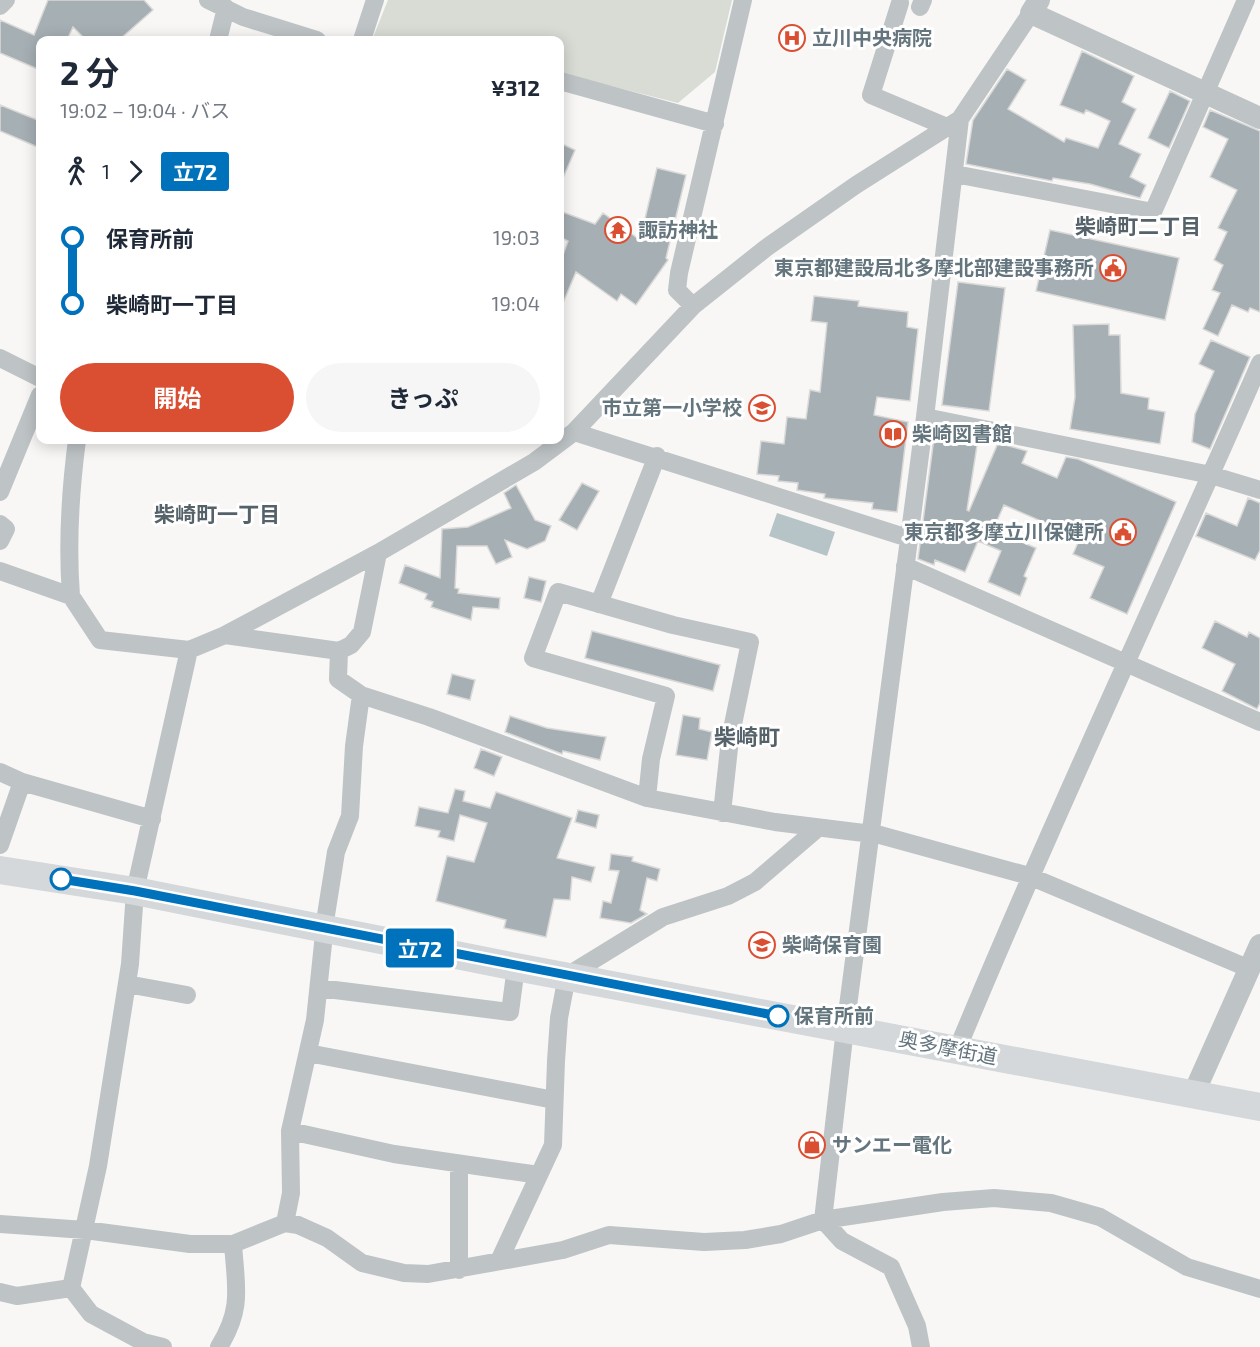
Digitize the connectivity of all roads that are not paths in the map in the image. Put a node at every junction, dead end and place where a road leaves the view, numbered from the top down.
1 (6, 0) edge
2 (208, 0) edge
3 (375, 0) edge
4 (743, 0) edge
5 (1246, 0) edge
6 (900, 3) dead end
7 (0, 6) edge
8 (1035, 7) edge
9 (226, 8) junction
10 (219, 36) edge
11 (303, 36) edge
12 (363, 36) edge
13 (564, 82) edge
14 (1205, 94) junction
15 (1260, 118) edge
16 (953, 123) junction
17 (715, 124) junction
18 (955, 174) junction
19 (693, 306) junction
20 (0, 358) edge
21 (1260, 363) edge
22 (36, 376) edge
23 (36, 405) edge
24 (925, 417) junction
25 (574, 432) junction
26 (564, 440) edge
27 (76, 444) edge
28 (558, 444) edge
29 (657, 456) junction
30 (1211, 475) junction
31 (1260, 490) edge
32 (0, 492) edge
33 (0, 524) edge
34 (908, 538) junction
35 (0, 541) edge
36 (378, 553) junction
37 (905, 566) junction
38 (0, 571) edge
39 (71, 596) junction
40 (599, 604) junction
41 (225, 635) junction
42 (189, 650) junction
43 (339, 651) junction
44 (1127, 664) junction
45 (361, 695) junction
46 (1260, 722) edge
47 (0, 772) edge
48 (22, 782) junction
49 (647, 798) junction
50 (722, 813) junction
51 (152, 819) junction
52 (818, 828) junction
53 (870, 833) junction
54 (0, 845) edge
55 (0, 870) edge
56 (1029, 876) junction
57 (135, 891) junction
58 (325, 929) junction
59 (1260, 945) edge
60 (516, 967) junction
61 (1250, 969) junction
62 (567, 976) junction
63 (127, 984) junction
64 (319, 988) junction
65 (187, 995) dead end
66 (845, 1029) junction
67 (957, 1050) junction
68 (308, 1053) junction
69 (1193, 1095) junction
70 (554, 1100) junction
71 (1260, 1107) edge
72 (290, 1131) junction
73 (459, 1164) junction
74 (539, 1175) junction
75 (823, 1220) junction
76 (285, 1223) junction
77 (0, 1224) edge
78 (85, 1230) junction
79 (233, 1244) junction
80 (499, 1261) junction
81 (459, 1270) junction
82 (71, 1288) junction
83 (1260, 1288) edge
84 (0, 1292) edge
85 (142, 1344) edge
86 (163, 1347) edge
87 (219, 1347) edge
88 (921, 1347) edge

1 - 7 street
2 - 9 street
3 - 12 street
4 - 17 street
5 - 14 street
6 - 16 street
8 - 14 street
8 - 16 street
9 - 10 street
9 - 11 street
13 - 17 street
14 - 15 street
14 - 18 street
16 - 18 street
16 - 19 street
17 - 19 street
18 - 24 street
19 - 25 street
20 - 22 street
21 - 30 street
23 - 32 street
24 - 30 street
24 - 34 street
25 - 26 street
25 - 29 street
27 - 39 street
28 - 36 street
29 - 34 street
29 - 40 street
30 - 31 street
30 - 44 street
33 - 35 street
34 - 37 street
36 - 41 street
36 - 43 street
37 - 44 street
37 - 53 street
38 - 39 street
39 - 42 street
40 - 49 street
40 - 50 street
41 - 42 street
41 - 43 street
42 - 51 street
43 - 45 street
44 - 46 street
44 - 56 street
45 - 49 street
45 - 58 street
47 - 48 street
48 - 51 street
48 - 54 street
49 - 50 street
50 - 52 street
51 - 57 street
52 - 53 street
52 - 62 street
53 - 56 street
53 - 66 street
55 - 57 main road, 奥多摩街道
56 - 61 street
56 - 67 street
57 - 58 main road, 奥多摩街道
57 - 63 street
58 - 60 main road, 奥多摩街道
58 - 64 street
59 - 61 street
60 - 62 main road, 奥多摩街道
60 - 64 street
61 - 69 street
62 - 66 main road, 奥多摩街道
62 - 70 street
63 - 65 street
63 - 78 street
64 - 68 street
66 - 67 main road, 奥多摩街道
66 - 75 street
67 - 69 main road, 奥多摩街道
68 - 70 street
68 - 72 street
69 - 71 main road, 奥多摩街道
70 - 74 street
72 - 73 street
72 - 76 street
73 - 74 street
73 - 81 street
74 - 80 street
75 - 80 street
75 - 83 street
75 - 88 street
76 - 79 street
76 - 81 street
77 - 78 street
78 - 79 street
78 - 82 street
79 - 87 street
80 - 81 street
82 - 84 street
82 - 85 street
85 - 86 street

